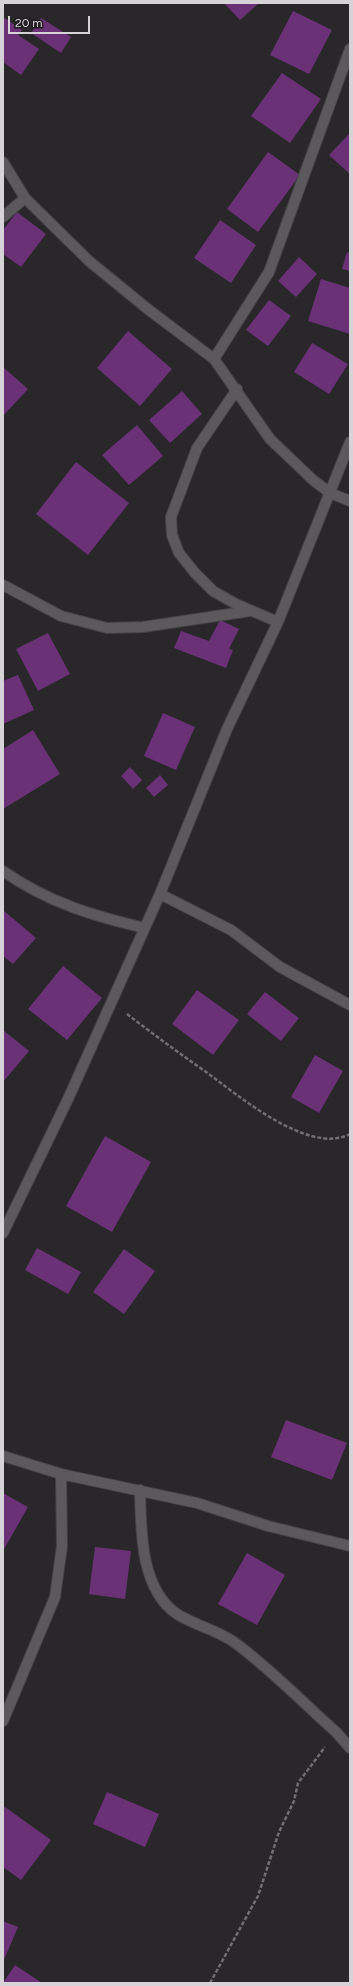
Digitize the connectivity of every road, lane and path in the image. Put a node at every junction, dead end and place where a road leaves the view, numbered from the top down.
1 (350, 49) edge
2 (3, 162) edge
3 (25, 198) junction
4 (3, 217) edge
5 (214, 359) junction
6 (237, 389) junction
7 (350, 442) edge
8 (330, 493) junction
9 (350, 501) edge
10 (3, 585) edge
11 (250, 611) junction
12 (278, 622) junction
13 (3, 871) edge
14 (160, 894) junction
15 (145, 928) junction
16 (111, 1002) junction
17 (350, 1005) edge
18 (350, 1134) edge
19 (3, 1234) edge
20 (3, 1456) edge
21 (61, 1474) junction
22 (140, 1490) junction
23 (350, 1546) edge
24 (3, 1721) edge
25 (337, 1733) junction
26 (350, 1748) edge
27 (210, 1983) edge

1 - 5 street
2 - 3 street
3 - 4 street
3 - 5 street
5 - 6 street
6 - 8 street
6 - 11 street
7 - 8 street
8 - 9 street
8 - 12 street
10 - 11 street
11 - 12 street
12 - 14 street
13 - 15 street
14 - 15 street
14 - 17 street
15 - 16 street
16 - 18 path
16 - 19 street
20 - 21 street
21 - 22 street
21 - 24 street
22 - 23 street
22 - 25 street
25 - 26 street
25 - 27 path

